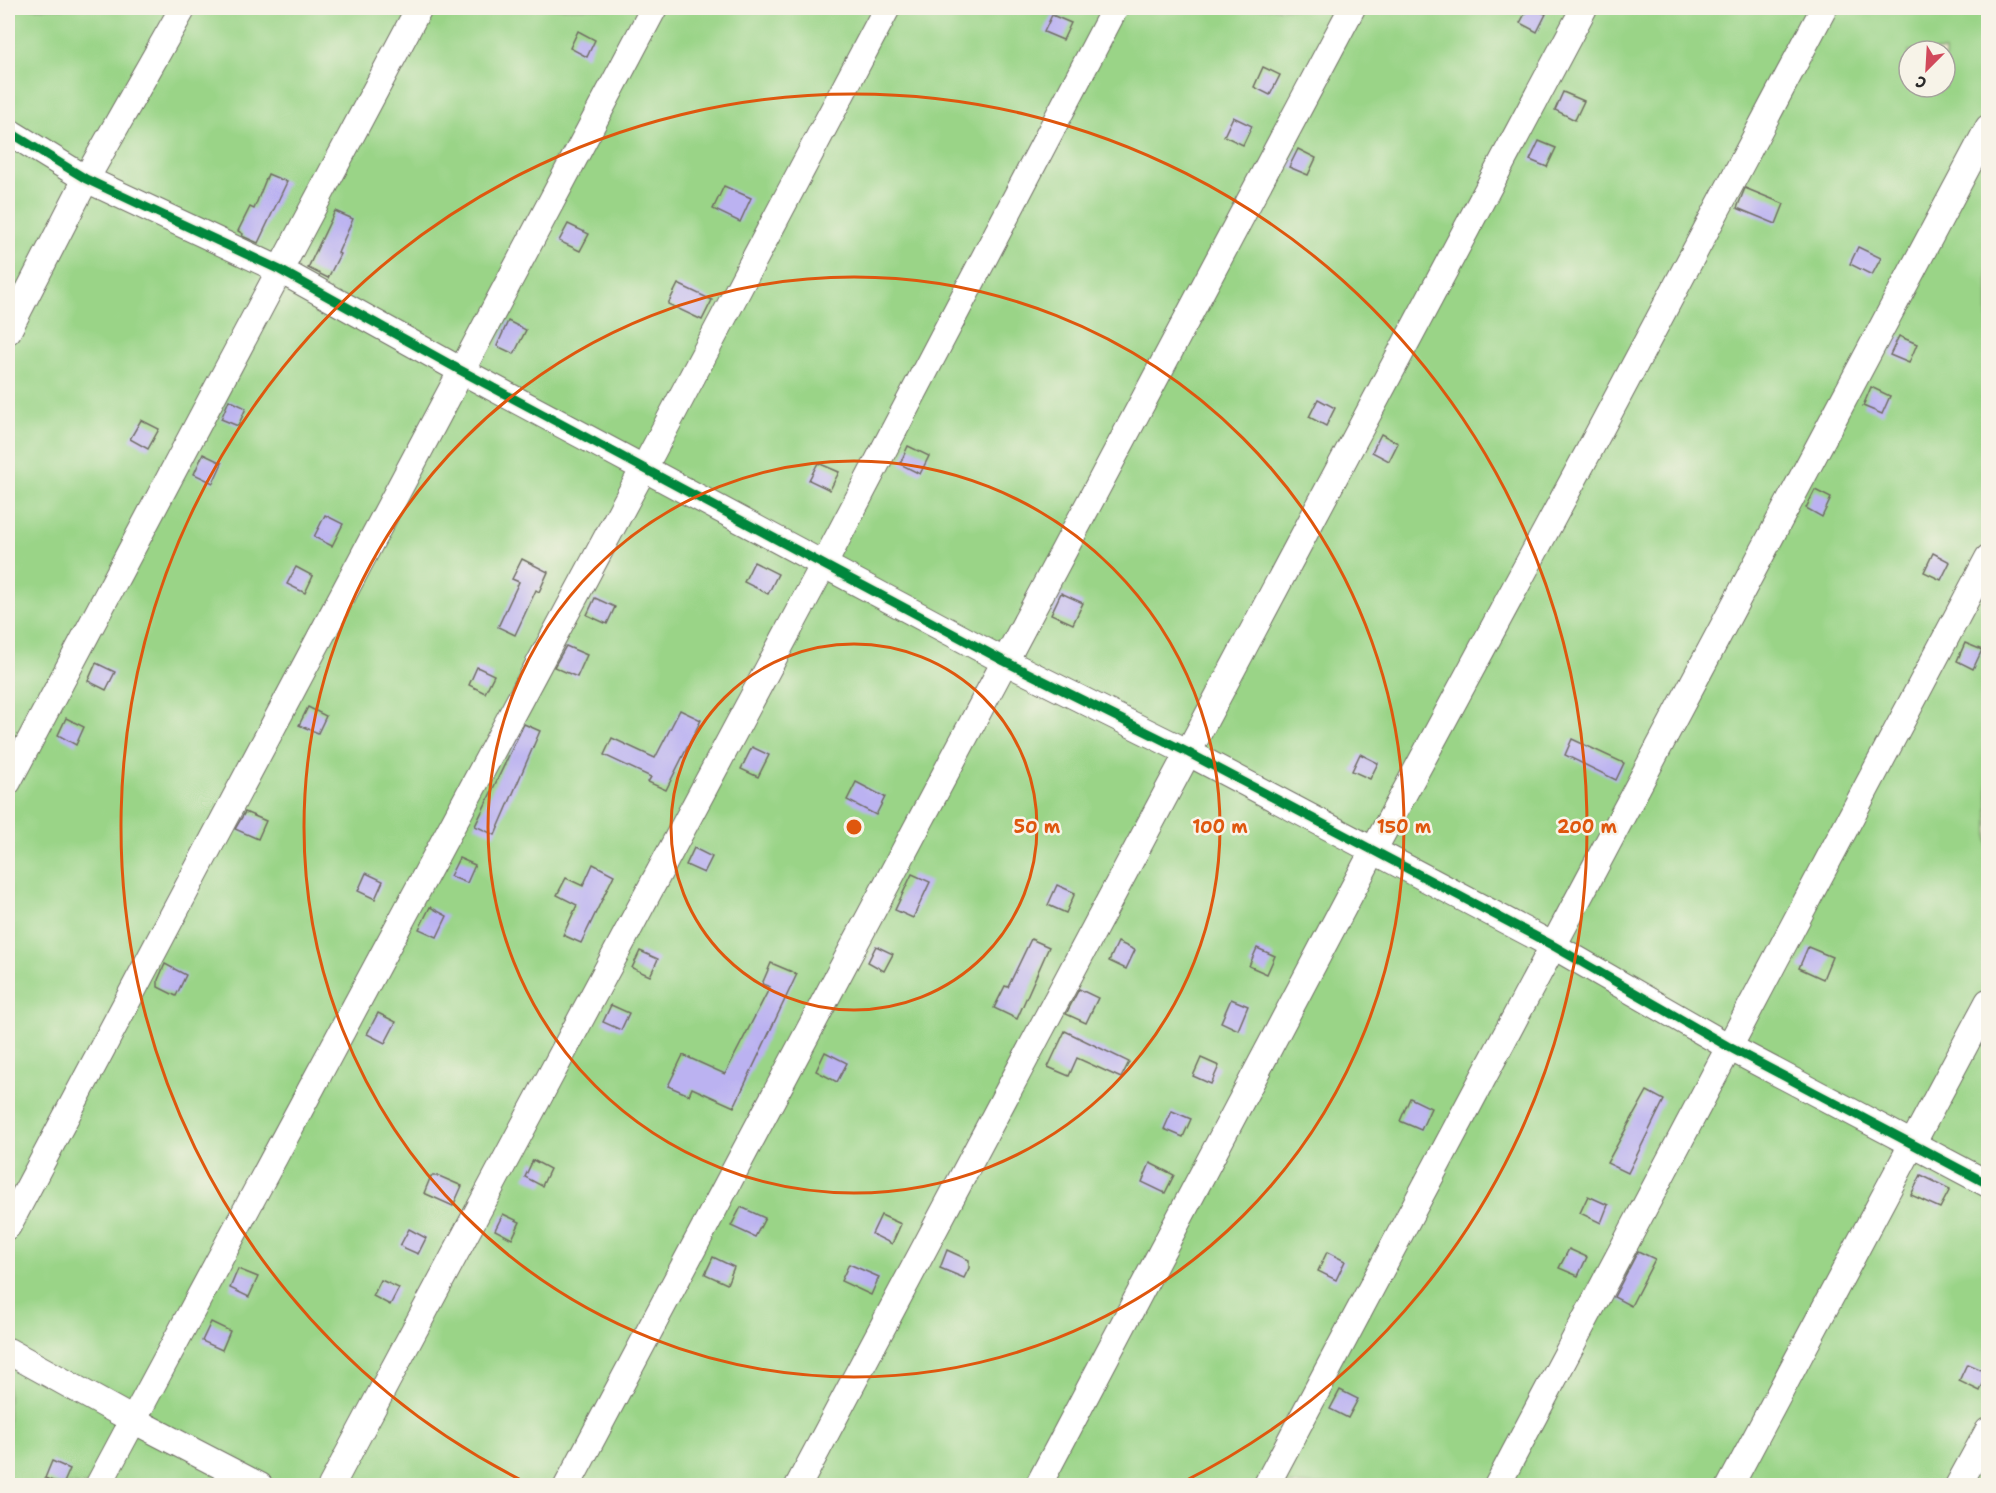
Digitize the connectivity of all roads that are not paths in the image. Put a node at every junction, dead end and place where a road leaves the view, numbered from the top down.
1 (183, 8) edge
2 (418, 8) edge
3 (654, 8) edge
4 (887, 8) edge
5 (1115, 8) edge
6 (1352, 8) edge
7 (1584, 8) edge
8 (1824, 8) edge
9 (1989, 128) edge
10 (8, 132) edge
11 (86, 179) junction
12 (280, 270) junction
13 (8, 331) edge
14 (460, 370) junction
15 (644, 468) junction
16 (1989, 558) edge
17 (824, 564) junction
18 (1004, 661) junction
19 (1187, 752) junction
20 (8, 782) edge
21 (1373, 851) junction
22 (1552, 945) junction
23 (1989, 1002) edge
24 (1729, 1047) junction
25 (1913, 1144) junction
26 (1989, 1184) edge
27 (8, 1226) edge
28 (8, 1351) edge
29 (133, 1420) junction
30 (1989, 1431) edge
31 (98, 1485) edge
32 (260, 1485) edge
33 (331, 1485) edge
34 (567, 1485) edge
35 (798, 1485) edge
36 (1038, 1485) edge
37 (1266, 1485) edge
38 (1497, 1485) edge
39 (1730, 1485) edge
40 (1958, 1485) edge

1 - 11 street
2 - 12 street
3 - 14 street
4 - 15 street
5 - 17 street
6 - 18 street
7 - 19 street
8 - 21 street
9 - 22 street
10 - 11 street
11 - 12 street
11 - 13 street
12 - 14 street
12 - 20 street
14 - 15 street
14 - 27 street
15 - 17 street
15 - 29 street
16 - 24 street
17 - 18 street
17 - 33 street
18 - 19 street
18 - 34 street
19 - 21 street
19 - 35 street
21 - 22 street
21 - 36 street
22 - 24 street
22 - 37 street
23 - 25 street
24 - 25 street
24 - 38 street
25 - 26 street
25 - 39 street
28 - 29 street
29 - 31 street
29 - 32 street
30 - 40 street

